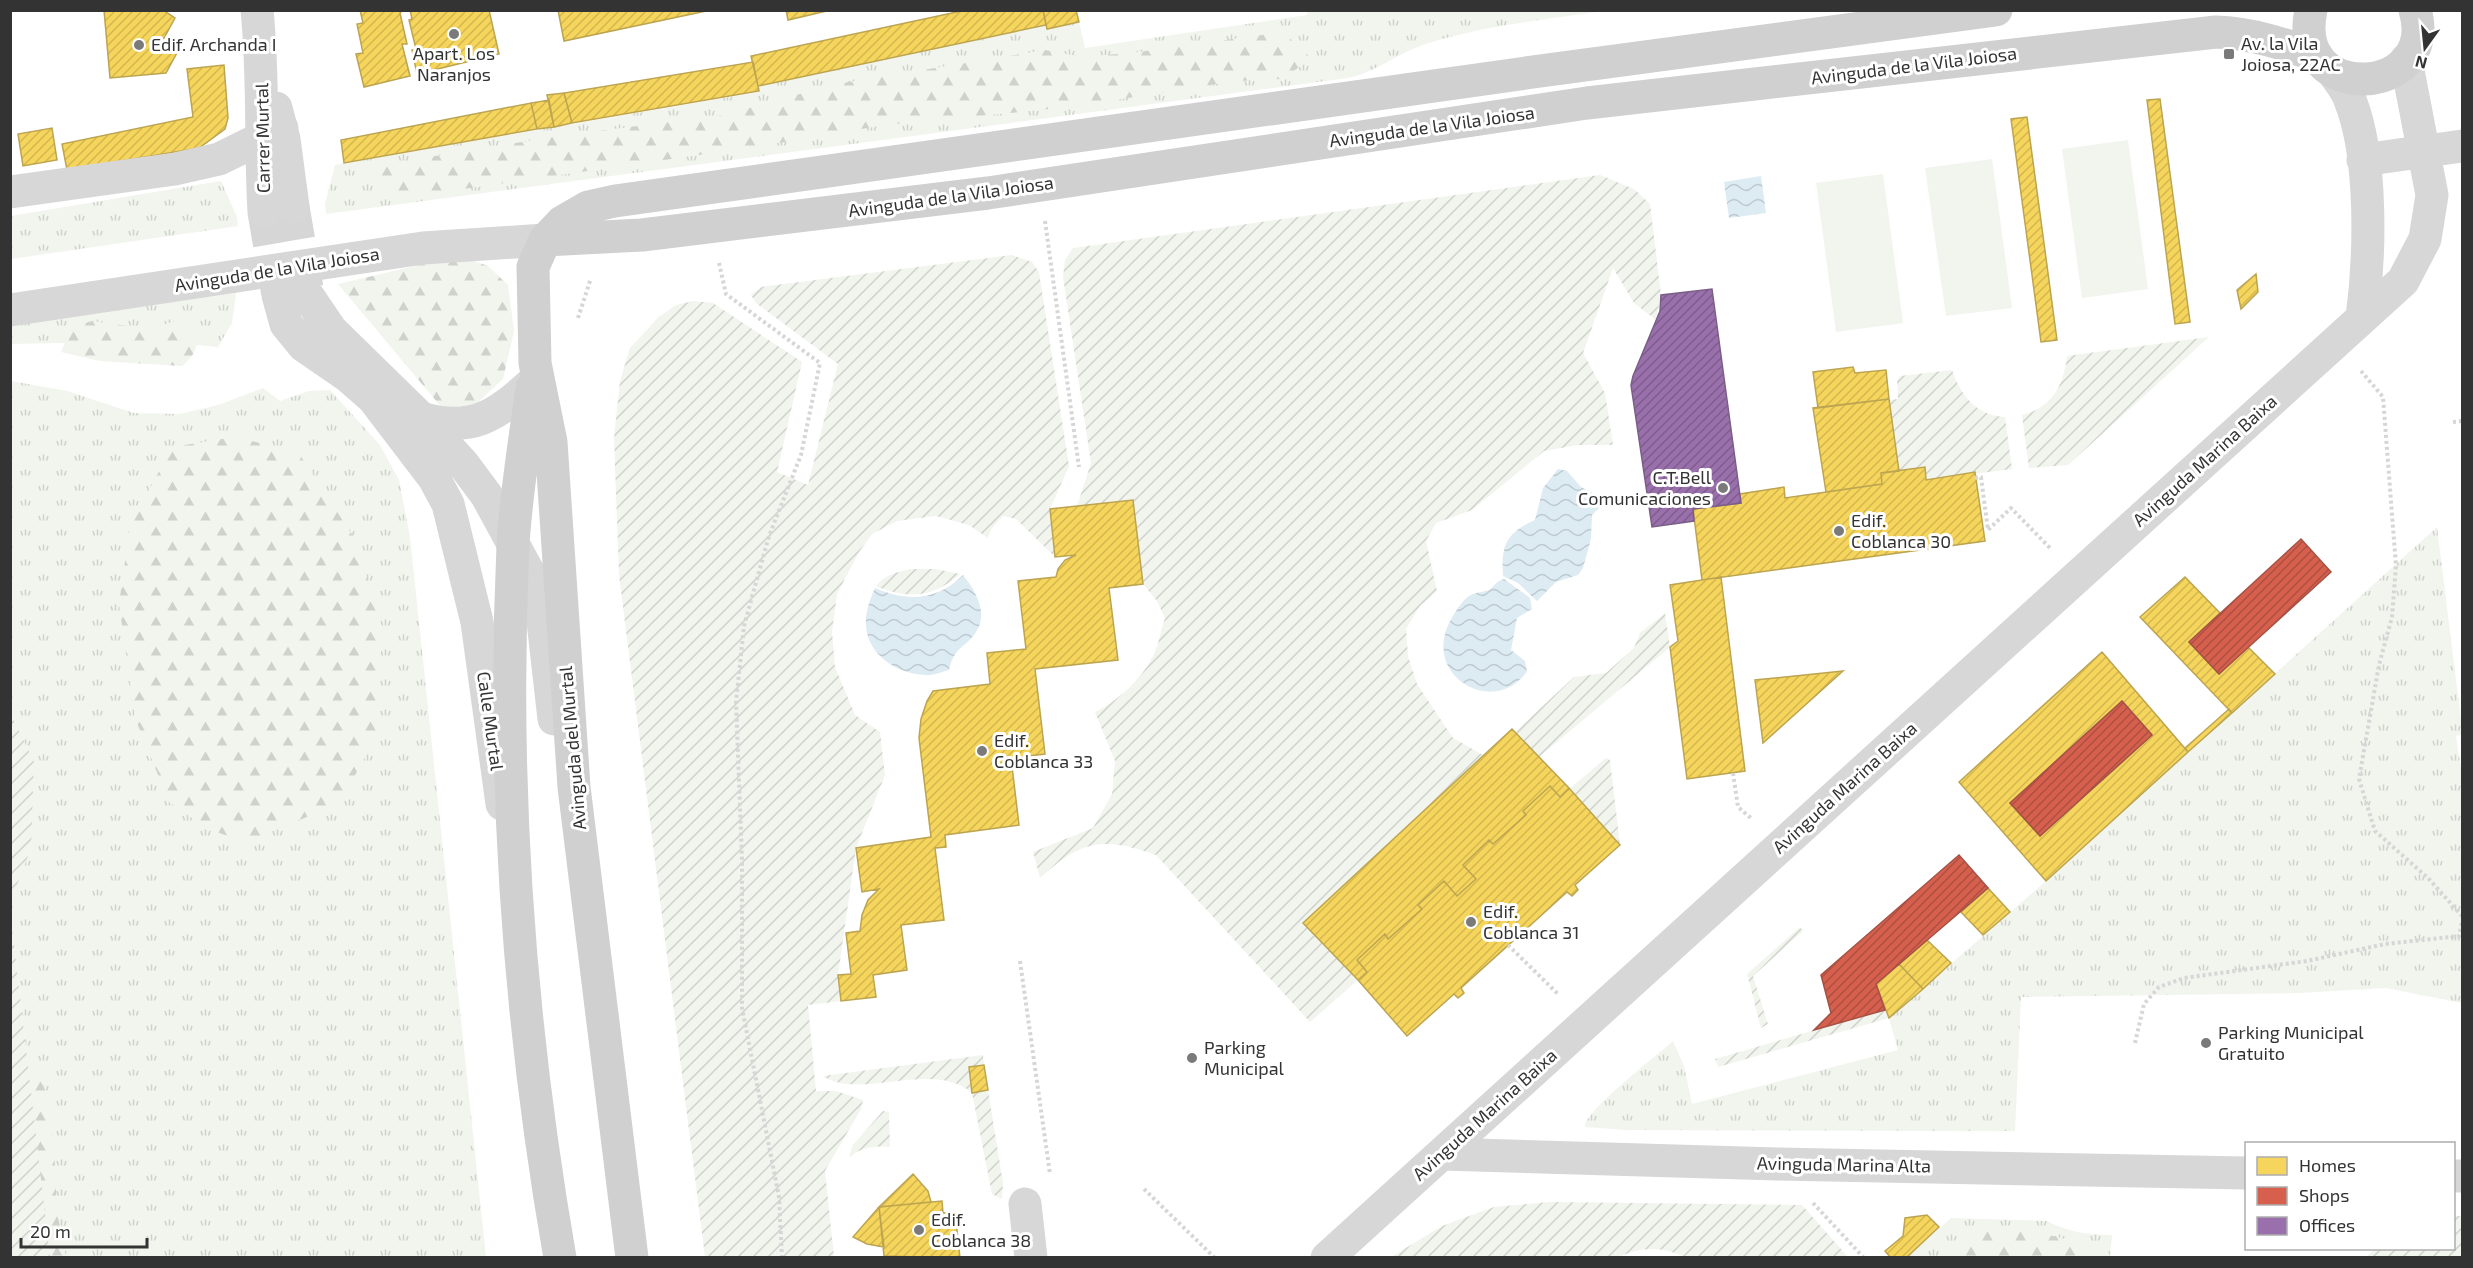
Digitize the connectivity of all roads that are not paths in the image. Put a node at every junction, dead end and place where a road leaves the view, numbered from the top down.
1 (257, 10) edge
2 (1996, 10) edge
3 (2311, 10) edge
4 (2424, 16) edge
5 (2406, 60) junction
6 (2325, 64) junction
7 (271, 134) junction
8 (2463, 146) edge
9 (2425, 150) junction
10 (2363, 160) junction
11 (10, 192) edge
12 (279, 209) tunnel mouth
13 (545, 240) junction
14 (10, 310) edge
15 (2362, 318) junction
16 (534, 373) junction
17 (421, 418) junction
18 (513, 544) junction
19 (574, 787) junction
20 (514, 880) junction
21 (1442, 1154) junction
22 (2245, 1173) edge
23 (1024, 1204) road end
24 (560, 1257) edge
25 (632, 1257) edge
26 (1031, 1257) edge
27 (1327, 1257) edge

1 - 7 street, Carrer Murtal
2 - 13 main road
3 - 6 main road
4 - 5 main road
5 - 6 main road, Avinguda de la Vila Joiosa
5 - 9 street, Avinguda Marina Baixa
6 - 10 street
6 - 13 main road, Avinguda de la Vila Joiosa
7 - 11 street
7 - 12 street, Carrer Murtal
8 - 9 street
9 - 10 street
9 - 15 street, Avinguda Marina Baixa
10 - 15 street
13 - 14 street, Avinguda de la Vila Joiosa
13 - 16 main road, Avinguda del Murtal
15 - 21 street, Avinguda Marina Baixa
16 - 17 street
16 - 18 main road, Calle Murtal
16 - 19 main road, Avinguda del Murtal
17 - 18 street, Calle Murtal
17 - 20 street, Calle Murtal
18 - 19 street, Calle Murtal
18 - 20 main road, Calle Murtal
19 - 25 main road, Avinguda del Murtal
20 - 24 main road
21 - 22 street, Avinguda Marina Alta
21 - 27 street, Avinguda Marina Baixa
23 - 26 street

